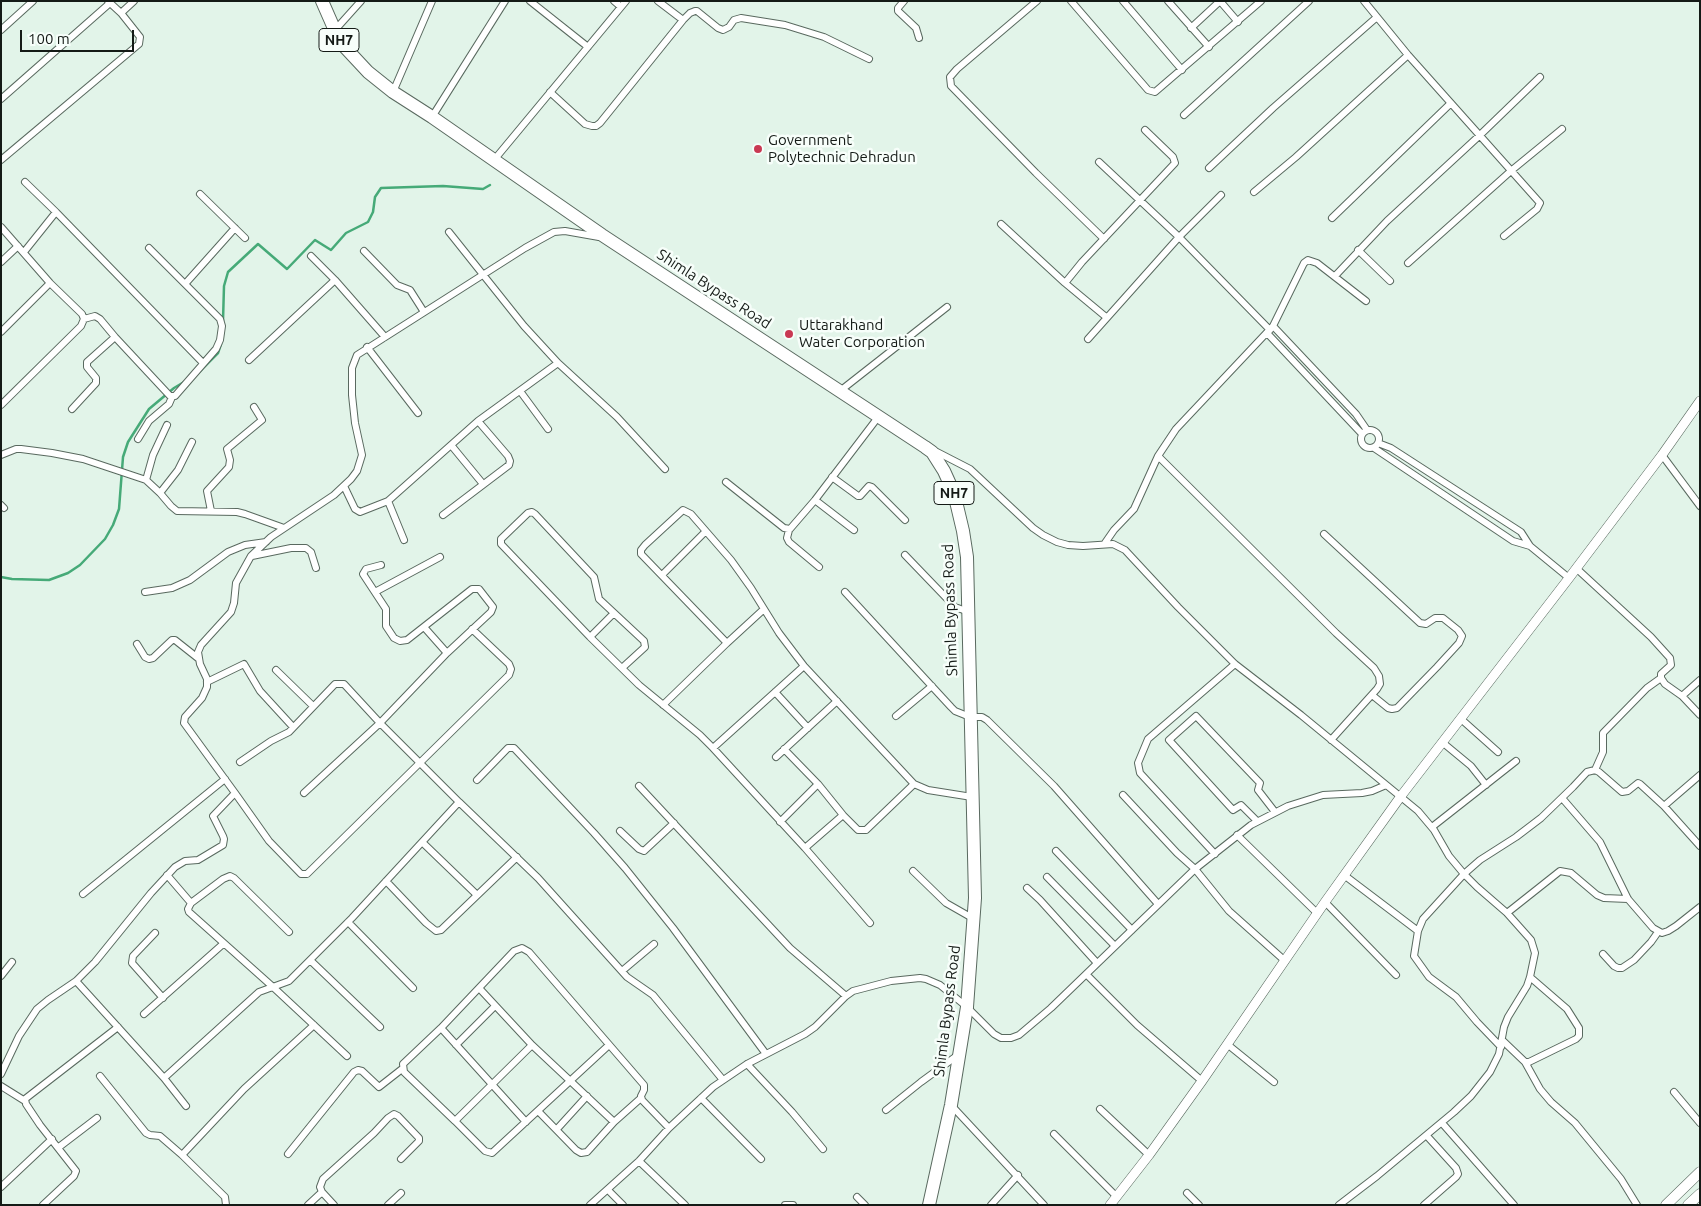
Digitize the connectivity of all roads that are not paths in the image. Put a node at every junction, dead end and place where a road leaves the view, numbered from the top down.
1 (33, 1) edge
2 (134, 1) edge
3 (322, 1) edge
4 (361, 1) edge
5 (432, 1) edge
6 (505, 1) edge
7 (530, 1) edge
8 (614, 1) edge
9 (626, 1) edge
10 (658, 1) edge
11 (904, 1) edge
12 (1037, 1) edge
13 (1072, 1) edge
14 (1123, 1) edge
15 (1168, 1) edge
16 (1220, 1) edge
17 (1261, 1) edge
18 (1309, 1) edge
19 (1364, 1) edge
20 (110, 2) edge
21 (621, 7) junction
22 (121, 13) junction
23 (1377, 17) junction
24 (683, 20) junction
25 (1238, 22) junction
26 (1191, 28) junction
27 (1, 30) edge
28 (335, 31) junction
29 (919, 38) dead end
30 (588, 47) junction
31 (1208, 47) junction
32 (1408, 55) junction
33 (869, 60) dead end
34 (1182, 70) junction
35 (1540, 77) dead end
36 (393, 92) junction
37 (550, 92) junction
38 (1, 99) edge
39 (1451, 103) junction
40 (1184, 115) dead end
41 (432, 118) junction
42 (1562, 129) dead end
43 (1145, 130) dead end
44 (1479, 136) junction
45 (1, 160) edge
46 (493, 161) junction
47 (1099, 162) dead end
48 (1209, 168) dead end
49 (1512, 170) junction
50 (25, 182) dead end
51 (1254, 192) dead end
52 (200, 194) dead end
53 (1221, 195) dead end
54 (1140, 200) junction
55 (56, 212) junction
56 (1332, 218) dead end
57 (1001, 224) dead end
58 (1, 227) edge
59 (235, 228) junction
60 (448, 232) dead end
61 (1504, 236) dead end
62 (1179, 237) junction
63 (245, 238) dead end
64 (608, 239) junction
65 (1104, 239) junction
66 (18, 246) junction
67 (149, 248) dead end
68 (1358, 250) junction
69 (364, 251) dead end
70 (24, 252) junction
71 (311, 256) dead end
72 (1, 262) edge
73 (1408, 263) dead end
74 (482, 275) junction
75 (1335, 276) junction
76 (335, 280) junction
77 (1390, 281) dead end
78 (50, 283) junction
79 (1065, 283) junction
80 (185, 284) junction
81 (1366, 301) dead end
82 (947, 307) dead end
83 (424, 312) junction
84 (1106, 317) junction
85 (84, 319) junction
86 (1270, 329) junction
87 (1, 332) edge
88 (115, 337) junction
89 (385, 337) junction
90 (1088, 339) dead end
91 (367, 347) junction
92 (250, 360) dead end
93 (203, 363) junction
94 (558, 363) junction
95 (520, 391) junction
96 (840, 391) junction
97 (172, 397) junction
98 (1699, 403) edge
99 (1, 405) edge
100 (254, 407) dead end
101 (72, 409) dead end
102 (418, 413) dead end
103 (879, 416) junction
104 (478, 420) junction
105 (167, 425) dead end
106 (548, 429) dead end
107 (1365, 432) junction
108 (138, 439) dead end
109 (192, 442) dead end
110 (451, 445) junction
111 (1376, 445) junction
112 (925, 447) junction
113 (2, 453) edge
114 (1662, 455) junction
115 (1158, 456) junction
116 (665, 469) dead end
117 (832, 477) junction
118 (146, 480) junction
119 (726, 482) dead end
120 (483, 484) junction
121 (344, 486) junction
122 (160, 493) junction
123 (815, 500) junction
124 (388, 501) junction
125 (1700, 506) edge
126 (211, 511) junction
127 (443, 515) dead end
128 (905, 520) dead end
129 (284, 528) junction
130 (789, 530) junction
131 (854, 530) dead end
132 (705, 532) junction
133 (1324, 534) dead end
134 (404, 540) dead end
135 (266, 542) junction
136 (1105, 543) junction
137 (1530, 546) junction
138 (905, 555) dead end
139 (250, 556) junction
140 (440, 557) dead end
141 (381, 565) dead end
142 (819, 567) dead end
143 (316, 568) dead end
144 (1576, 568) junction
145 (662, 575) junction
146 (1569, 578) junction
147 (145, 592) dead end
148 (375, 592) junction
149 (845, 592) dead end
150 (764, 609) junction
151 (969, 612) junction
152 (614, 614) junction
153 (424, 627) junction
154 (472, 629) junction
155 (590, 637) junction
156 (727, 643) junction
157 (136, 644) dead end
158 (447, 653) junction
159 (199, 659) junction
160 (1235, 664) junction
161 (804, 666) junction
162 (622, 668) junction
163 (276, 670) dead end
164 (1661, 678) junction
165 (1700, 680) edge
166 (207, 682) junction
167 (932, 686) junction
168 (774, 692) junction
169 (1372, 695) junction
170 (1682, 696) junction
171 (837, 701) junction
172 (663, 705) junction
173 (313, 706) junction
174 (1700, 715) edge
175 (896, 716) dead end
176 (970, 717) junction
177 (1461, 719) junction
178 (380, 723) junction
179 (293, 727) junction
180 (808, 728) junction
181 (1331, 740) junction
182 (1442, 742) junction
183 (713, 748) junction
184 (784, 748) junction
185 (1498, 752) dead end
186 (776, 757) dead end
187 (1516, 761) dead end
188 (240, 762) dead end
189 (420, 762) junction
190 (1595, 770) junction
191 (1700, 775) edge
192 (225, 779) junction
193 (477, 780) dead end
194 (818, 784) junction
195 (914, 784) junction
196 (1386, 785) junction
197 (1486, 785) junction
198 (639, 786) dead end
199 (304, 793) dead end
200 (235, 794) junction
201 (1123, 795) dead end
202 (972, 796) junction
203 (1400, 796) junction
204 (1562, 798) junction
205 (459, 802) junction
206 (1664, 806) junction
207 (1275, 812) junction
208 (843, 815) junction
209 (1257, 821) junction
210 (780, 822) junction
211 (674, 823) junction
212 (1432, 827) junction
213 (620, 831) dead end
214 (1238, 835) junction
215 (422, 842) junction
216 (1700, 846) edge
217 (806, 848) junction
218 (1056, 851) dead end
219 (1215, 854) junction
220 (517, 857) junction
221 (1194, 869) junction
222 (913, 871) dead end
223 (1464, 874) junction
224 (1344, 875) junction
225 (167, 876) junction
226 (1046, 877) dead end
227 (386, 881) junction
228 (1027, 888) dead end
229 (84, 894) dead end
230 (477, 895) junction
231 (1628, 899) junction
232 (1324, 902) junction
233 (191, 903) junction
234 (1158, 904) junction
235 (1700, 907) edge
236 (1317, 913) junction
237 (1507, 913) junction
238 (974, 919) junction
239 (348, 922) junction
240 (870, 924) dead end
241 (1132, 930) junction
242 (1418, 931) junction
243 (289, 932) dead end
244 (1658, 932) junction
245 (155, 933) dead end
246 (223, 944) junction
247 (654, 944) dead end
248 (1115, 946) junction
249 (1603, 954) dead end
250 (310, 960) junction
251 (1284, 960) junction
252 (12, 962) dead end
253 (1097, 963) junction
254 (622, 972) junction
255 (1086, 974) junction
256 (1396, 975) dead end
257 (1, 976) edge
258 (1530, 977) junction
259 (76, 981) junction
260 (273, 986) junction
261 (413, 988) dead end
262 (479, 988) junction
263 (846, 996) junction
264 (163, 998) junction
265 (495, 1006) junction
266 (967, 1007) junction
267 (144, 1014) dead end
268 (314, 1025) junction
269 (118, 1027) junction
270 (380, 1027) dead end
271 (441, 1028) junction
272 (532, 1044) junction
273 (1227, 1044) junction
274 (1501, 1044) junction
275 (456, 1045) junction
276 (609, 1045) junction
277 (766, 1054) junction
278 (959, 1055) junction
279 (347, 1056) dead end
280 (1525, 1062) junction
281 (747, 1064) junction
282 (402, 1069) junction
283 (1, 1074) edge
284 (100, 1076) dead end
285 (164, 1078) junction
286 (570, 1080) junction
287 (723, 1080) junction
288 (1202, 1081) junction
289 (1274, 1082) dead end
290 (492, 1085) junction
291 (1, 1086) edge
292 (1674, 1092) dead end
293 (587, 1096) junction
294 (641, 1098) junction
295 (701, 1098) junction
296 (24, 1101) junction
297 (951, 1105) junction
298 (186, 1106) dead end
299 (1100, 1108) dead end
300 (886, 1110) dead end
301 (538, 1111) junction
302 (97, 1118) dead end
303 (455, 1121) junction
304 (526, 1122) junction
305 (614, 1122) junction
306 (1442, 1123) junction
307 (1700, 1123) edge
308 (669, 1128) junction
309 (557, 1129) junction
310 (1054, 1134) dead end
311 (1426, 1136) junction
312 (52, 1139) junction
313 (59, 1147) junction
314 (823, 1149) dead end
315 (288, 1154) dead end
316 (182, 1155) junction
317 (1149, 1155) junction
318 (761, 1159) dead end
319 (401, 1160) dead end
320 (639, 1161) junction
321 (1700, 1172) edge
322 (1018, 1175) junction
323 (1, 1187) edge
324 (608, 1190) junction
325 (322, 1192) junction
326 (401, 1193) dead end
327 (1187, 1193) dead end
328 (1700, 1194) edge
329 (857, 1197) dead end
330 (1113, 1202) edge
331 (43, 1205) edge
332 (226, 1205) edge
333 (308, 1205) edge
334 (334, 1205) edge
335 (388, 1205) edge
336 (590, 1205) edge
337 (623, 1205) edge
338 (685, 1205) edge
339 (785, 1205) edge
340 (793, 1205) edge
341 (865, 1205) edge
342 (929, 1205) edge
343 (991, 1205) edge
344 (1044, 1205) edge
345 (1199, 1205) edge
346 (1339, 1205) edge
347 (1424, 1205) edge
348 (1514, 1205) edge
349 (1637, 1205) edge
350 (1666, 1205) edge
351 (1688, 1205) edge

1 - 27 street
2 - 22 street
3 - 28 highway, Shimla Bypass Road / NH7
4 - 28 street
5 - 36 street
6 - 41 street
7 - 30 street
8 - 21 street
9 - 21 street
10 - 24 street
11 - 29 street
12 - 65 street
13 - 34 street
14 - 34 street
15 - 26 street
16 - 25 street
16 - 26 street
17 - 25 street
18 - 40 street
19 - 23 street
20 - 22 street
20 - 38 street
21 - 30 street
22 - 45 street
23 - 32 street
23 - 48 street
24 - 33 street
24 - 37 street
25 - 31 street
26 - 31 street
28 - 36 highway, Shimla Bypass Road / NH7
30 - 37 street
31 - 34 street
32 - 39 street
32 - 51 street
35 - 44 street
36 - 41 highway, Shimla Bypass Road / NH7
37 - 46 street
39 - 44 street
39 - 56 street
41 - 46 highway, Shimla Bypass Road / NH7
42 - 49 street
43 - 54 street
44 - 49 street
44 - 68 street
46 - 64 highway, Shimla Bypass Road / NH7
47 - 54 street
49 - 61 street
49 - 73 street
50 - 55 street
52 - 59 street
53 - 62 street
54 - 62 street
54 - 65 street
55 - 70 street
55 - 93 street
57 - 79 street
58 - 66 street
59 - 63 street
59 - 80 street
60 - 74 street
62 - 84 street
62 - 86 street
64 - 74 street
64 - 96 highway, Shimla Bypass Road / NH7
65 - 79 street
66 - 70 street
66 - 72 street
67 - 80 street
68 - 75 street
68 - 77 street
69 - 83 street
70 - 78 street
71 - 76 street
74 - 83 street
74 - 94 street
75 - 81 street
75 - 86 street
76 - 89 street
76 - 92 street
78 - 85 street
78 - 87 street
79 - 84 street
80 - 93 street
82 - 96 street
83 - 89 street
84 - 90 street
85 - 88 street
85 - 99 street
86 - 107 street
86 - 107 street
86 - 115 street
88 - 97 street
88 - 101 street
89 - 91 street
91 - 102 street
91 - 121 street
93 - 97 street
94 - 95 street
94 - 116 street
95 - 104 street
95 - 106 street
96 - 103 highway, Shimla Bypass Road / NH7
97 - 108 street
98 - 114 street
100 - 126 street
103 - 112 highway, Shimla Bypass Road / NH7
103 - 117 street
104 - 110 street
104 - 120 street
105 - 118 street
107 - 111 street
107 - 111 street
109 - 122 street
110 - 120 street
110 - 124 street
111 - 137 street
111 - 137 street
112 - 136 street
112 - 151 highway, Shimla Bypass Road / NH7
113 - 118 street
114 - 125 street
114 - 144 street
115 - 136 street
115 - 169 street
117 - 123 street
117 - 128 street
118 - 122 street
119 - 130 street
120 - 127 street
121 - 124 street
121 - 129 street
122 - 126 street
123 - 130 street
123 - 131 street
124 - 134 street
126 - 129 street
129 - 135 street
130 - 142 street
132 - 145 street
132 - 145 street
132 - 150 street
133 - 169 street
135 - 139 street
135 - 147 street
136 - 160 street
137 - 146 street
138 - 151 street
139 - 143 street
139 - 159 street
140 - 148 street
141 - 148 street
144 - 146 street
144 - 164 street
145 - 156 street
146 - 177 street
148 - 153 street
149 - 167 street
150 - 156 street
150 - 161 street
151 - 176 highway, Shimla Bypass Road / NH7
152 - 155 street
152 - 155 street
152 - 162 street
153 - 154 street
153 - 158 street
154 - 158 street
154 - 189 street
155 - 162 street
156 - 172 street
157 - 159 street
158 - 178 street
159 - 166 street
160 - 181 street
160 - 219 street
161 - 168 street
161 - 171 street
162 - 172 street
163 - 173 street
164 - 170 street
164 - 190 street
165 - 170 street
166 - 179 street
166 - 192 street
167 - 175 street
167 - 176 street
168 - 180 street
168 - 183 street
169 - 181 street
170 - 174 street
171 - 180 street
171 - 195 street
172 - 183 street
173 - 178 street
173 - 179 street
176 - 202 highway, Shimla Bypass Road / NH7
176 - 234 street
177 - 182 street
177 - 185 street
178 - 189 street
178 - 199 street
179 - 188 street
180 - 184 street
181 - 196 street
182 - 197 street
182 - 203 street
183 - 210 street
184 - 186 street
184 - 194 street
187 - 197 street
189 - 200 street
189 - 205 street
190 - 204 street
190 - 206 street
191 - 206 street
192 - 200 street
192 - 229 street
193 - 277 street
194 - 208 street
194 - 210 street
195 - 202 street
195 - 208 street
196 - 203 street
196 - 207 street
197 - 212 street
198 - 211 street
200 - 225 street
201 - 221 street
202 - 238 highway, Shimla Bypass Road / NH7
203 - 212 street
203 - 224 street
204 - 223 street
204 - 231 street
205 - 215 street
205 - 220 street
206 - 216 street
207 - 209 street
207 - 209 street
208 - 217 street
209 - 214 street
210 - 217 street
211 - 213 street
211 - 263 street
212 - 223 street
214 - 219 street
214 - 236 street
215 - 227 street
215 - 230 street
217 - 240 street
218 - 241 street
219 - 221 street
220 - 230 street
220 - 254 street
221 - 234 street
221 - 251 street
222 - 238 street
223 - 237 street
223 - 242 street
224 - 232 street
224 - 242 street
225 - 233 street
225 - 259 street
226 - 248 street
227 - 230 street
227 - 239 street
228 - 253 street
231 - 237 street
231 - 244 street
232 - 236 street
232 - 256 street
233 - 243 street
233 - 246 street
234 - 241 street
235 - 244 street
236 - 251 street
237 - 258 street
238 - 266 highway, Shimla Bypass Road / NH7
239 - 250 street
239 - 261 street
241 - 248 street
242 - 274 street
244 - 249 street
245 - 264 street
246 - 260 street
246 - 264 street
247 - 254 street
248 - 253 street
250 - 260 street
250 - 270 street
251 - 273 street
252 - 257 street
253 - 255 street
254 - 287 street
255 - 266 street
255 - 288 street
258 - 274 street
258 - 280 street
259 - 269 street
259 - 283 street
260 - 268 street
260 - 285 street
262 - 265 street
262 - 271 street
262 - 276 street
263 - 266 street
263 - 277 street
264 - 267 street
265 - 272 street
265 - 275 street
266 - 278 highway, Shimla Bypass Road / NH7
268 - 279 street
268 - 316 street
269 - 285 street
269 - 296 street
271 - 275 street
271 - 282 street
272 - 286 street
272 - 290 street
273 - 288 street
273 - 289 street
274 - 280 street
274 - 306 street
275 - 290 street
276 - 286 street
276 - 294 street
277 - 281 street
278 - 297 highway, Shimla Bypass Road / NH7
278 - 300 street
280 - 349 street
281 - 287 street
281 - 314 street
282 - 303 street
282 - 315 street
284 - 316 street
285 - 298 street
286 - 293 street
286 - 301 street
287 - 295 street
288 - 317 street
290 - 303 street
290 - 304 street
291 - 296 street
292 - 307 street
293 - 305 street
293 - 309 street
294 - 305 street
294 - 308 street
295 - 308 street
295 - 318 street
296 - 312 street
297 - 322 street
297 - 342 highway, Shimla Bypass Road / NH7
299 - 317 street
301 - 304 street
301 - 309 street
302 - 313 street
303 - 304 street
305 - 309 street
306 - 311 street
306 - 348 street
308 - 320 street
310 - 330 street
311 - 346 street
311 - 347 street
312 - 313 street
312 - 323 street
313 - 331 street
316 - 332 street
317 - 330 street
319 - 325 street
320 - 324 street
320 - 338 street
321 - 350 main road
322 - 343 street
322 - 344 street
324 - 336 street
324 - 337 street
325 - 333 street
325 - 334 street
326 - 335 street
327 - 345 street
328 - 351 main road
329 - 341 street
339 - 340 street

